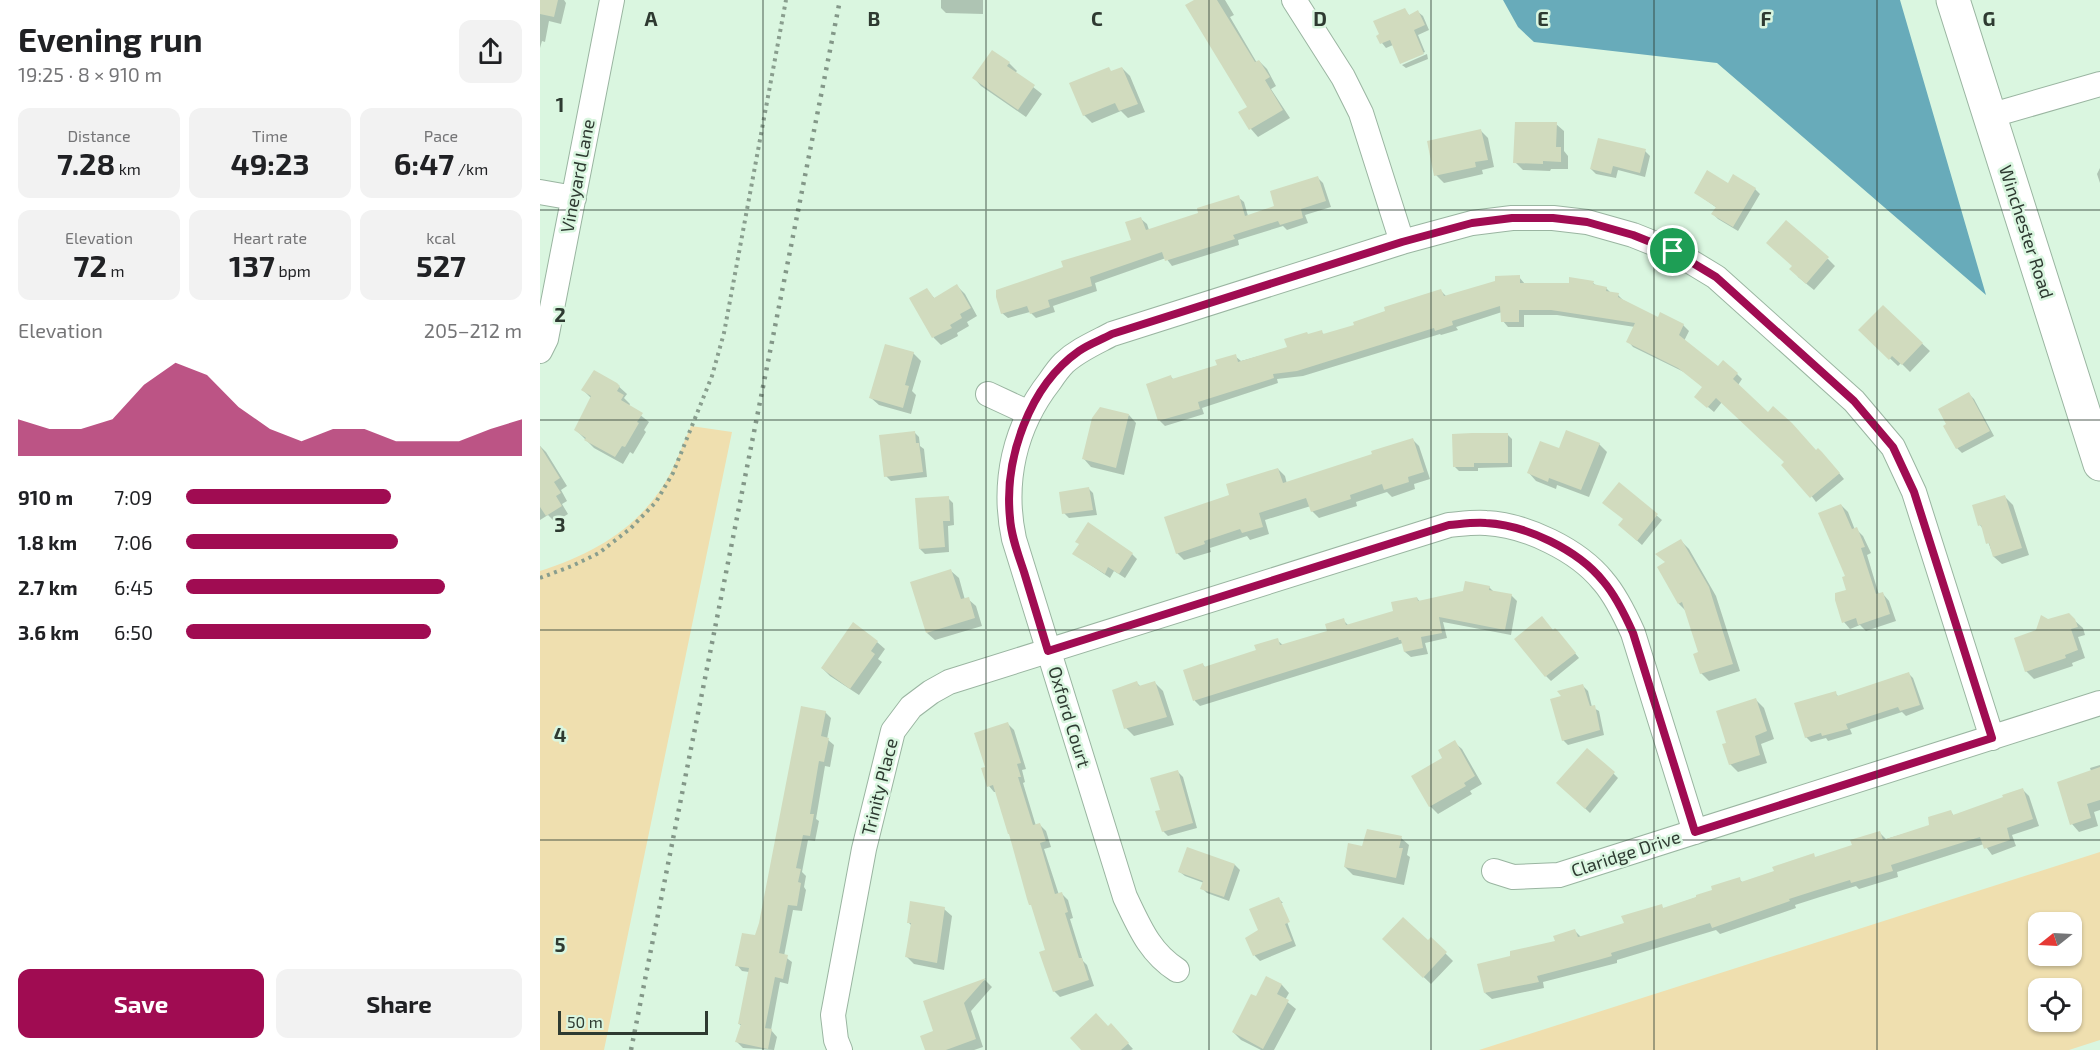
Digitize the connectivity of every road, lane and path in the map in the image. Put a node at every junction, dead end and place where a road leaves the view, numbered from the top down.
1 (612, 0) edge
2 (786, 0) edge
3 (1294, 0) edge
4 (1953, 0) edge
5 (2100, 84) edge
6 (1989, 116) junction
7 (540, 192) edge
8 (574, 198) junction
9 (1402, 242) junction
10 (540, 351) edge
11 (988, 394) dead end
12 (1029, 413) junction
13 (2100, 464) edge
14 (540, 578) edge
15 (1048, 651) junction
16 (2100, 703) edge
17 (1992, 738) junction
18 (1695, 832) junction
19 (1494, 871) dead end
20 (1177, 970) dead end
21 (840, 1050) edge

1 - 8 street, Vineyard Lane
2 - 14 path
3 - 9 street
4 - 6 main road, Winchester Road
5 - 6 street
6 - 13 main road, Winchester Road
7 - 8 street
8 - 10 street, Vineyard Lane
9 - 12 street, Oxford Court
9 - 17 street, Oxford Court
11 - 12 street
12 - 15 street, Oxford Court
15 - 18 street, Trinity Place
15 - 20 street, Oxford Court
15 - 21 street, Trinity Place
16 - 17 street, Claridge Drive
17 - 18 street, Claridge Drive
18 - 19 street, Claridge Drive

